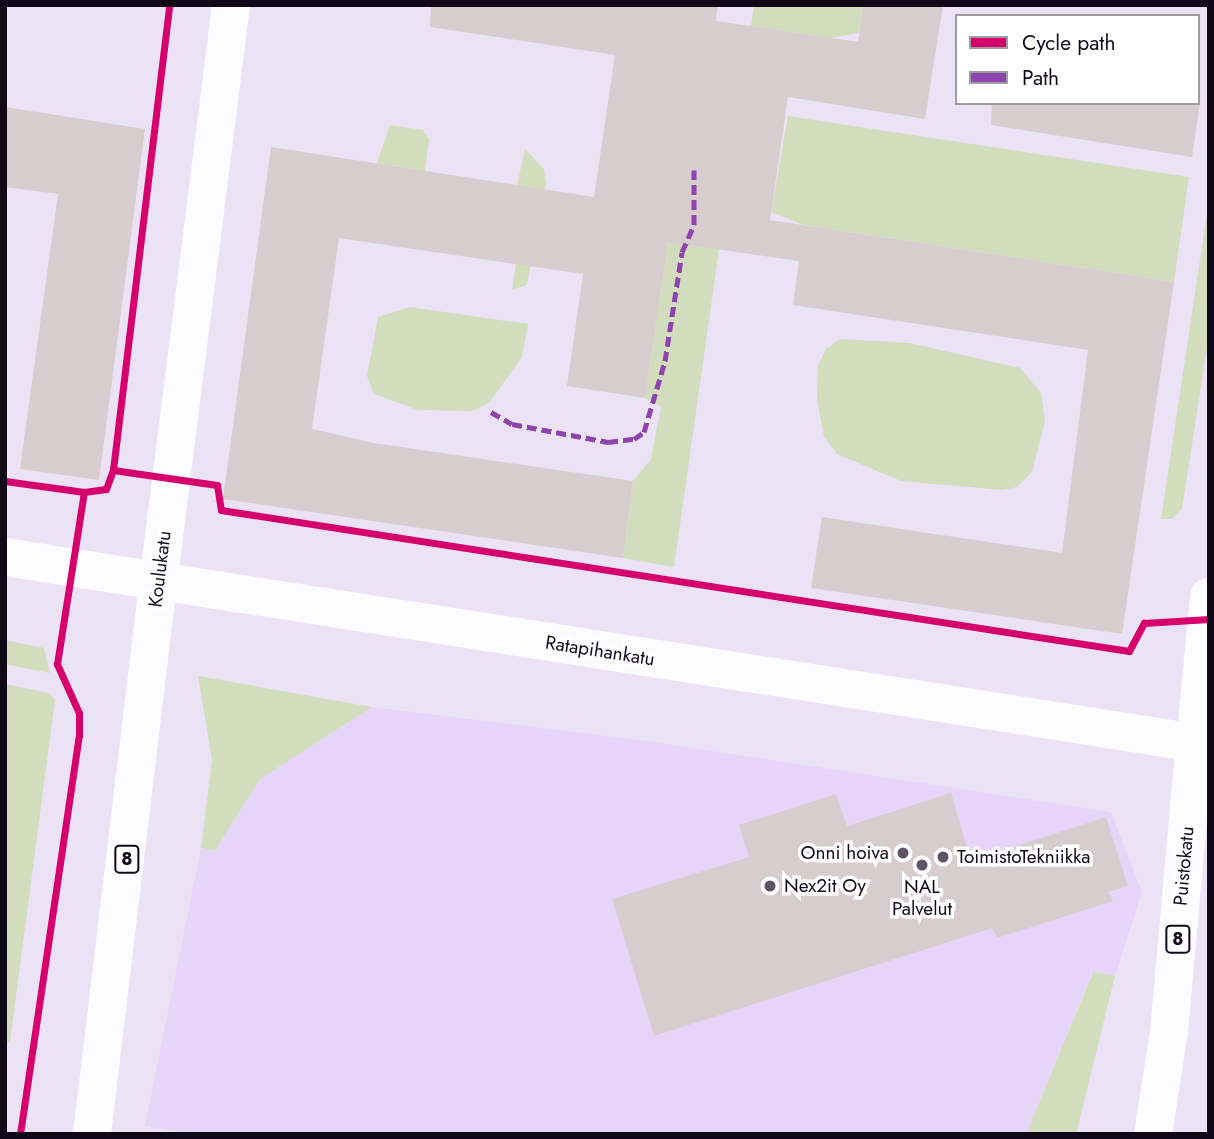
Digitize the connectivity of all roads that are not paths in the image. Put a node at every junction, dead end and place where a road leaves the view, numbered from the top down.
1 (231, 5) edge
2 (5, 557) edge
3 (158, 584) junction
4 (1209, 597) edge
5 (1202, 744) edge
6 (92, 1134) edge
7 (1153, 1134) edge

1 - 3 main road, Koulukatu / 8
2 - 3 main road, Ratapihankatu
3 - 5 main road, Ratapihankatu
3 - 6 main road, Koulukatu / 8
4 - 5 main road, Puistokatu / 8
5 - 7 main road, Puistokatu / 8

